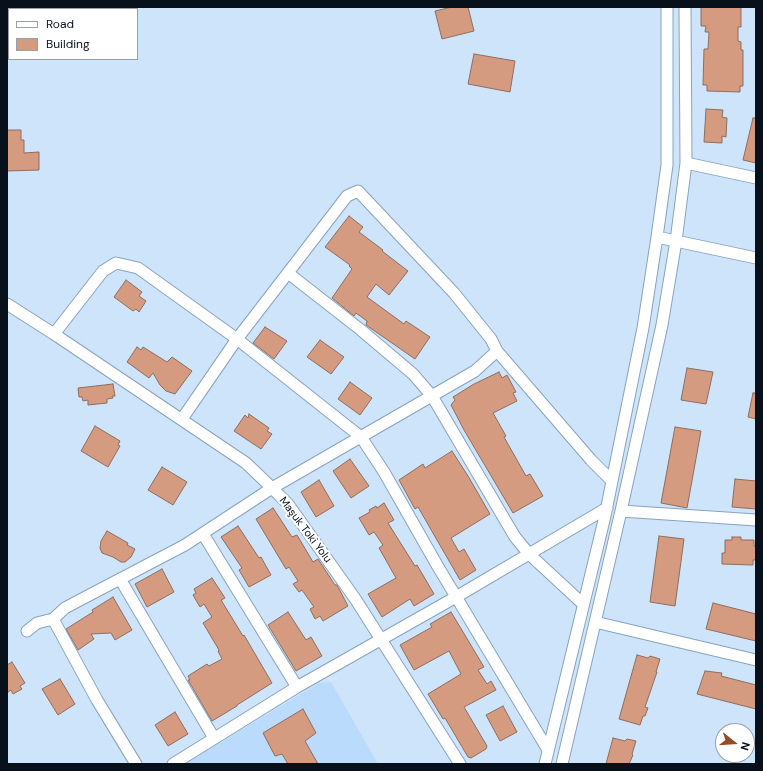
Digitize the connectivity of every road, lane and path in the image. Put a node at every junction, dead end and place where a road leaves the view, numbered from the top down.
1 (667, 7) edge
2 (685, 7) edge
3 (686, 164) junction
4 (756, 178) edge
5 (657, 237) junction
6 (676, 241) junction
7 (756, 258) edge
8 (288, 273) junction
9 (7, 304) edge
10 (54, 334) junction
11 (237, 340) junction
12 (498, 351) junction
13 (432, 396) junction
14 (182, 420) junction
15 (361, 437) junction
16 (612, 481) junction
17 (272, 488) junction
18 (607, 508) junction
19 (621, 511) junction
20 (756, 520) edge
21 (203, 534) junction
22 (529, 554) junction
23 (120, 579) junction
24 (456, 597) junction
25 (583, 604) junction
26 (53, 618) junction
27 (595, 622) junction
28 (27, 631) dead end
29 (382, 640) junction
30 (756, 660) edge
31 (297, 687) junction
32 (214, 738) junction
33 (548, 750) junction
34 (136, 764) edge
35 (173, 764) edge
36 (460, 764) edge
37 (545, 764) edge
38 (562, 764) edge

1 - 5 street
2 - 3 street
3 - 4 street
3 - 6 street
5 - 6 street
5 - 16 street
6 - 7 street
6 - 19 street
8 - 11 street
8 - 12 street
8 - 13 street
9 - 10 street, Maşuk Toki Yolu
10 - 11 street
10 - 14 street, Maşuk Toki Yolu
11 - 14 street
11 - 15 street
12 - 13 street
12 - 16 street
13 - 15 street
13 - 22 street
14 - 17 street, Maşuk Toki Yolu
15 - 17 street
15 - 24 street
16 - 18 street
17 - 21 street
17 - 29 street, Maşuk Toki Yolu
18 - 22 street
18 - 25 street
19 - 20 street
19 - 27 street
21 - 23 street
21 - 31 street
22 - 24 street
22 - 25 street
23 - 26 street
23 - 32 street
24 - 29 street
24 - 33 street
25 - 33 street
26 - 28 street
26 - 34 street
27 - 30 street
27 - 38 street
29 - 31 street
29 - 36 street, Maşuk Toki Yolu
31 - 32 street
32 - 35 street
33 - 37 street

